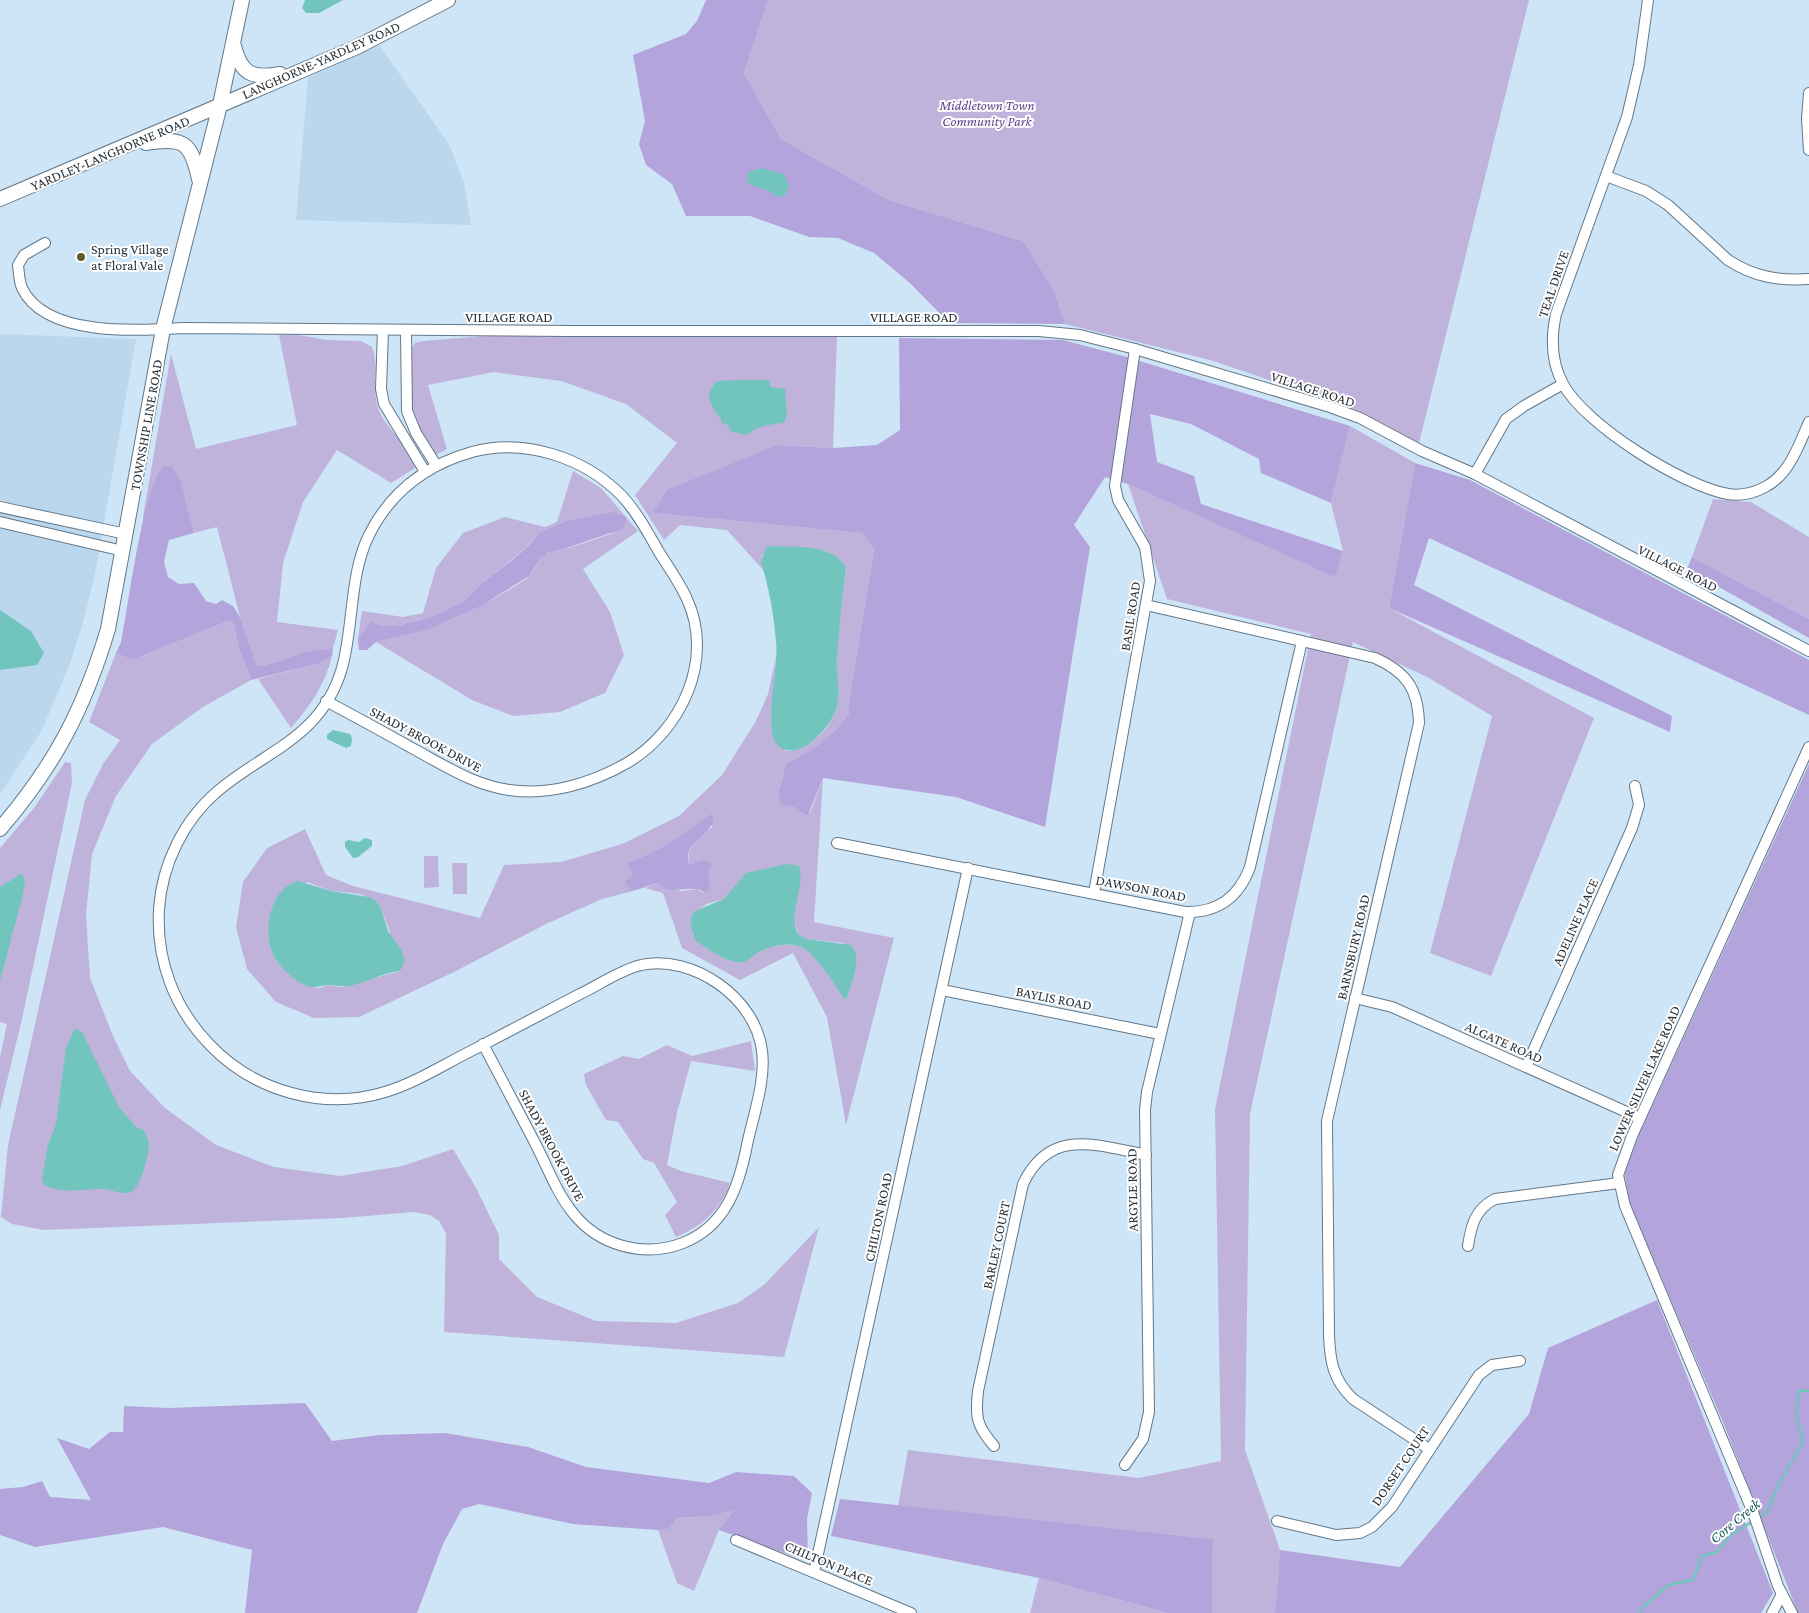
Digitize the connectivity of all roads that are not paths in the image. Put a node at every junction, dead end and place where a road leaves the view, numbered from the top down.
1 (242, 0) edge
2 (448, 0) edge
3 (1648, 0) edge
4 (233, 41) junction
5 (301, 70) junction
6 (1809, 94) edge
7 (220, 106) junction
8 (128, 146) junction
9 (1809, 150) edge
10 (1606, 176) junction
11 (200, 183) junction
12 (0, 199) edge
13 (45, 243) dead end
14 (1809, 279) edge
15 (163, 329) junction
16 (383, 330) junction
17 (406, 330) junction
18 (1134, 349) junction
19 (1563, 384) junction
20 (1809, 422) edge
21 (436, 465) junction
22 (424, 470) junction
23 (1475, 474) junction
24 (0, 507) edge
25 (0, 522) edge
26 (126, 534) junction
27 (123, 551) junction
28 (1146, 605) junction
29 (1302, 641) junction
30 (1809, 651) edge
31 (326, 700) junction
32 (1809, 747) edge
33 (1635, 786) dead end
34 (0, 829) edge
35 (837, 843) dead end
36 (968, 868) junction
37 (1094, 893) junction
38 (1190, 912) junction
39 (942, 990) junction
40 (1355, 998) junction
41 (1160, 1034) junction
42 (483, 1044) junction
43 (1526, 1067) junction
44 (1640, 1118) junction
45 (1146, 1154) junction
46 (1618, 1183) junction
47 (1468, 1246) dead end
48 (1520, 1361) dead end
49 (994, 1446) dead end
50 (1429, 1449) junction
51 (1125, 1466) dead end
52 (1277, 1521) dead end
53 (736, 1540) dead end
54 (814, 1572) junction
55 (1782, 1594) junction
56 (911, 1613) edge
57 (1772, 1613) edge
58 (1792, 1613) edge

1 - 4 street, TOWNSHIP LINE ROAD
2 - 5 street, LANGHORNE-YARDLEY ROAD
3 - 10 street, TEAL DRIVE
4 - 5 street
4 - 7 street, TOWNSHIP LINE ROAD
5 - 7 street, LANGHORNE-YARDLEY ROAD
6 - 9 street
7 - 8 street, YARDLEY-LANGHORNE ROAD
7 - 11 street, TOWNSHIP LINE ROAD
8 - 11 street
8 - 12 street, YARDLEY-LANGHORNE ROAD
10 - 14 street
10 - 19 street, TEAL DRIVE
11 - 15 street, TOWNSHIP LINE ROAD
13 - 15 street, VILLAGE ROAD
15 - 16 street, VILLAGE ROAD
15 - 26 street, TOWNSHIP LINE ROAD
16 - 17 street, VILLAGE ROAD
16 - 22 street
17 - 18 street, VILLAGE ROAD
17 - 21 street
18 - 23 street, VILLAGE ROAD
18 - 28 street, BASIL ROAD
19 - 20 street, TEAL DRIVE
19 - 23 street
21 - 22 street, SHADY BROOK DRIVE
21 - 31 street, SHADY BROOK DRIVE
22 - 31 street, SHADY BROOK DRIVE
23 - 30 street, VILLAGE ROAD
24 - 26 street
25 - 27 street
26 - 27 street, TOWNSHIP LINE ROAD
27 - 34 street, TOWNSHIP LINE ROAD
28 - 29 street, BARNSBURY ROAD
28 - 37 street, BASIL ROAD
29 - 38 street, DAWSON ROAD
29 - 40 street, BARNSBURY ROAD
31 - 42 street, SHADY BROOK DRIVE
32 - 44 street, LOWER SILVER LAKE ROAD
33 - 43 street, ADELINE PLACE
35 - 36 street, DAWSON ROAD
36 - 37 street, DAWSON ROAD
36 - 39 street, CHILTON ROAD
37 - 38 street, DAWSON ROAD
38 - 41 street, ARGYLE ROAD
39 - 41 street, BAYLIS ROAD
39 - 54 street, CHILTON ROAD
40 - 43 street, ALGATE ROAD
40 - 50 street, BARNSBURY ROAD
41 - 45 street, ARGYLE ROAD
42 - 42 street, SHADY BROOK DRIVE
43 - 44 street, ALGATE ROAD
44 - 46 street, LOWER SILVER LAKE ROAD
45 - 49 street, BARLEY COURT
45 - 51 street, ARGYLE ROAD
46 - 47 street
46 - 55 street, LOWER SILVER LAKE ROAD
48 - 50 street, DORSET COURT
50 - 52 street, DORSET COURT
53 - 54 street, CHILTON PLACE
54 - 56 street, CHILTON PLACE
55 - 57 street
55 - 58 street, LOWER SILVER LAKE ROAD

